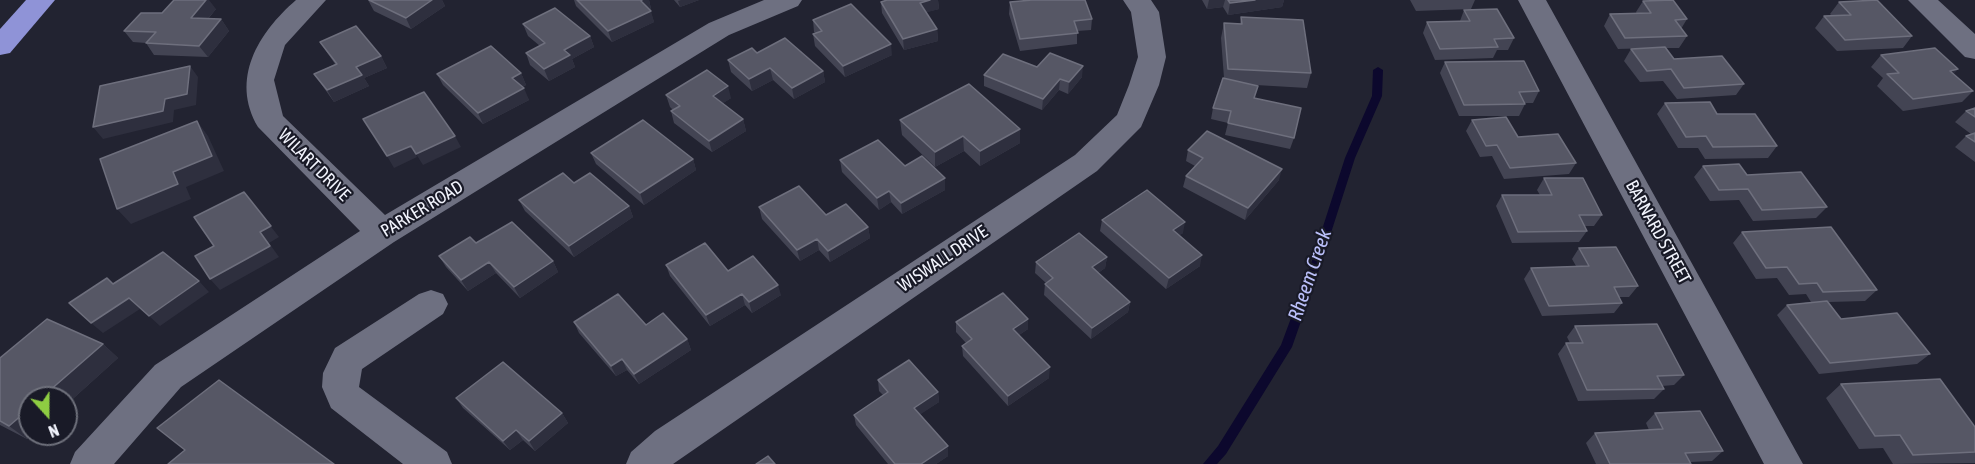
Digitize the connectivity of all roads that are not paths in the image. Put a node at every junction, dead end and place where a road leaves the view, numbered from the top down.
1 (41, 0) edge
2 (312, 0) edge
3 (788, 0) edge
4 (1137, 0) edge
5 (1532, 0) edge
6 (1922, 0) edge
7 (0, 46) edge
8 (1975, 50) edge
9 (382, 232) junction
10 (431, 303) dead end
11 (89, 464) edge
12 (433, 464) edge
13 (645, 464) edge
14 (1785, 464) edge

1 - 7 highway
2 - 9 street, WILART DRIVE
3 - 9 street, PARKER ROAD
4 - 13 street, WISWALL DRIVE
5 - 14 street, BARNARD STREET
6 - 8 street
9 - 11 street, PARKER ROAD
10 - 12 street

